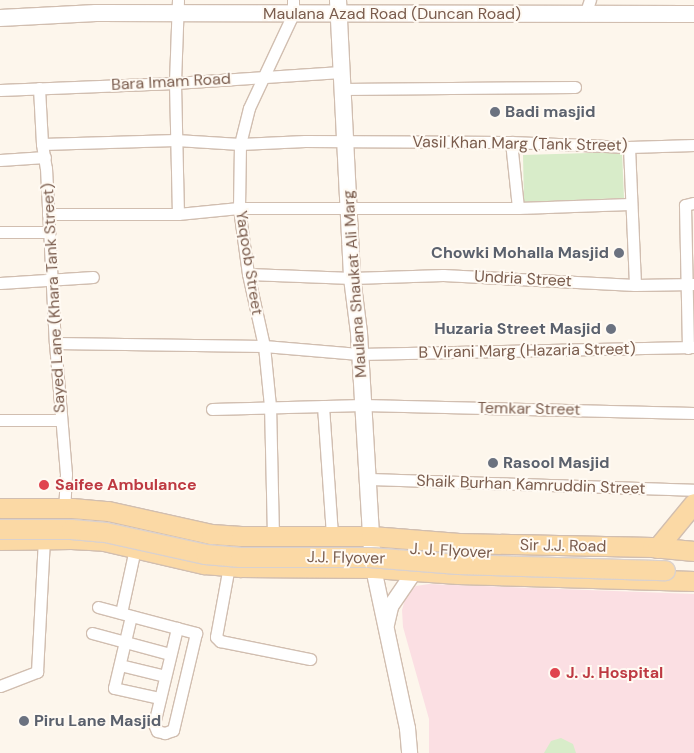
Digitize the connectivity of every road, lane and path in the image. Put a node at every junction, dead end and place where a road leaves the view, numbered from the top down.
1 (95, 6) edge
2 (178, 6) edge
3 (339, 6) edge
4 (293, 7) edge
5 (588, 7) edge
6 (694, 14) edge
7 (0, 18) edge
8 (341, 72) junction
9 (264, 76) junction
10 (175, 83) junction
11 (38, 88) junction
12 (575, 88) dead end
13 (342, 89) junction
14 (0, 90) edge
15 (176, 140) junction
16 (345, 142) junction
17 (511, 142) junction
18 (42, 144) junction
19 (240, 144) junction
20 (694, 146) edge
21 (630, 147) junction
22 (45, 157) junction
23 (0, 160) edge
24 (630, 204) junction
25 (689, 204) edge
26 (239, 208) junction
27 (518, 208) junction
28 (350, 209) junction
29 (48, 214) junction
30 (178, 214) junction
31 (0, 232) edge
32 (49, 232) junction
33 (248, 274) junction
34 (93, 277) dead end
35 (352, 278) junction
36 (52, 280) junction
37 (0, 283) edge
38 (690, 284) edge
39 (635, 285) junction
40 (55, 343) junction
41 (264, 346) junction
42 (691, 348) edge
43 (359, 354) junction
44 (363, 405) junction
45 (270, 406) junction
46 (323, 406) junction
47 (212, 409) dead end
48 (694, 413) edge
49 (0, 420) edge
50 (62, 420) junction
51 (368, 479) junction
52 (694, 490) edge
53 (694, 503) edge
54 (0, 508) edge
55 (64, 508) junction
56 (0, 518) edge
57 (0, 530) edge
58 (273, 536) junction
59 (332, 536) junction
60 (371, 536) junction
61 (0, 540) edge
62 (44, 540) junction
63 (135, 548) junction
64 (694, 550) edge
65 (662, 559) junction
66 (694, 560) edge
67 (229, 566) junction
68 (374, 568) junction
69 (414, 571) junction
70 (694, 572) edge
71 (694, 582) edge
72 (98, 607) dead end
73 (126, 614) junction
74 (385, 626) junction
75 (177, 628) junction
76 (92, 633) dead end
77 (196, 633) junction
78 (216, 637) junction
79 (125, 642) junction
80 (170, 654) junction
81 (310, 659) dead end
82 (120, 665) junction
83 (165, 678) junction
84 (184, 685) junction
85 (0, 686) edge
86 (160, 698) junction
87 (409, 753) edge

1 - 2 main road, Maulana Azad Road (Duncan Road)
1 - 7 main road, Maulana Azad Road (Duncan Road)
2 - 4 main road, Maulana Azad Road (Duncan Road)
2 - 10 street
3 - 4 main road, Maulana Azad Road (Duncan Road)
3 - 5 main road, Maulana Azad Road (Duncan Road)
3 - 8 main road, Maulana Shaukat Ali Marg
4 - 9 street, Yaqoob Street
5 - 6 main road, Maulana Azad Road (Duncan Road)
8 - 9 street, Bara Imam Road
8 - 13 main road, Maulana Shaukat Ali Marg
9 - 10 street, Bara Imam Road
9 - 19 street, Yaqoob Street
10 - 11 street, Bara Imam Road
10 - 15 street
11 - 14 street, Bara Imam Road
11 - 18 street, Sayed Lane (Khara Tank Street)
12 - 13 street
13 - 16 main road, Maulana Shaukat Ali Marg
15 - 18 street, Vasil Khan Marg (Tank Street)
15 - 19 street, Vasil Khan Marg (Tank Street)
15 - 30 street
16 - 17 street, Vasil Khan Marg (Tank Street)
16 - 19 street, Vasil Khan Marg (Tank Street)
16 - 28 main road, Maulana Shaukat Ali Marg
17 - 21 street, Vasil Khan Marg (Tank Street)
17 - 27 street
18 - 22 street, Sayed Lane (Khara Tank Street)
19 - 26 street, Yaqoob Street
20 - 21 street, Vasil Khan Marg (Tank Street)
21 - 24 street
22 - 23 street
22 - 29 street, Sayed Lane (Khara Tank Street)
24 - 27 street
24 - 39 street
25 - 38 street
26 - 28 street
26 - 30 street
26 - 33 street, Yaqoob Street
27 - 28 street
28 - 35 main road, Maulana Shaukat Ali Marg
29 - 30 street
29 - 32 street, Sayed Lane (Khara Tank Street)
31 - 32 street
32 - 36 street, Sayed Lane (Khara Tank Street)
33 - 35 street, Undria Street
33 - 41 street, Yaqoob Street
34 - 36 street
35 - 39 street, Undria Street
35 - 43 main road, Maulana Shaukat Ali Marg
36 - 37 street
36 - 40 street, Sayed Lane (Khara Tank Street)
38 - 39 street, Undria Street
38 - 42 street
40 - 41 street, B Virani Marg (Hazaria Street)
40 - 50 street, Sayed Lane (Khara Tank Street)
41 - 43 street, B Virani Marg (Hazaria Street)
41 - 45 street, Yaqoob Street
42 - 43 street, B Virani Marg (Hazaria Street)
43 - 44 main road, Maulana Shaukat Ali Marg
44 - 46 street, Temkar Street
44 - 48 street, Temkar Street
44 - 51 main road, Maulana Shaukat Ali Marg
45 - 46 street, Temkar Street
45 - 47 street, Temkar Street
45 - 58 street, Yaqoob Street
46 - 59 street
49 - 50 street
50 - 55 street, Sayed Lane (Khara Tank Street)
51 - 52 street, Shaik Burhan Kamruddin Street
51 - 60 main road, Maulana Shaukat Ali Marg
53 - 65 main road
54 - 55 main road, Sir J.J. Road
55 - 58 main road, Sir J.J. Road
56 - 65 main road, J. J. Flyover
57 - 65 main road, J.J. Flyover, bridge
58 - 59 main road, Sir J.J. Road
59 - 60 main road, Sir J.J. Road
60 - 65 main road, Sir J.J. Road
60 - 68 main road, Maulana Shaukat Ali Marg
61 - 62 main road, Sir J.J. Road
62 - 63 main road, Sir J.J. Road
62 - 85 street
63 - 67 main road, Sir J.J. Road
63 - 73 street
64 - 65 main road, Sir J.J. Road
65 - 66 main road, J. J. Flyover
65 - 70 main road, J.J. Flyover
67 - 68 main road, Sir J.J. Road
67 - 78 street
68 - 69 main road, Sir J.J. Road
68 - 74 street
69 - 71 main road, Sir J.J. Road
69 - 74 street
72 - 73 street
73 - 75 street
73 - 79 street
74 - 87 street
75 - 77 street
75 - 80 street
76 - 79 street
77 - 78 street
77 - 84 street
78 - 81 street
79 - 80 street
79 - 82 street
80 - 83 street
82 - 83 street
82 - 86 street
83 - 84 street
83 - 86 street
84 - 86 street

